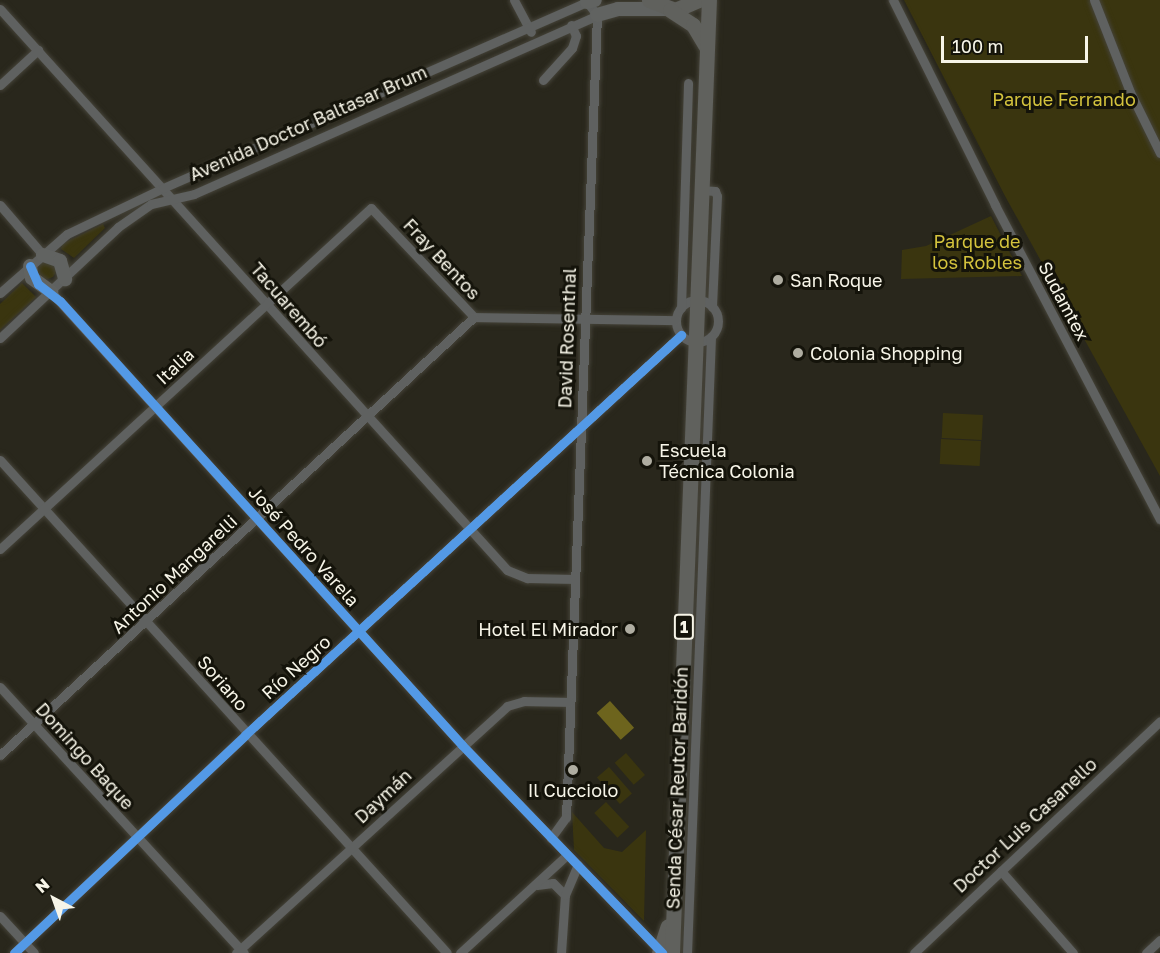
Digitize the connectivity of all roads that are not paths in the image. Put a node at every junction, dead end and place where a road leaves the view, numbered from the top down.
1 (514, 0) edge
2 (649, 0) edge
3 (698, 0) edge
4 (709, 0) edge
5 (893, 0) edge
6 (1094, 0) edge
7 (590, 1) edge
8 (0, 9) edge
9 (669, 9) junction
10 (597, 15) junction
11 (571, 25) junction
12 (529, 28) junction
13 (536, 42) junction
14 (707, 48) junction
15 (38, 50) junction
16 (705, 76) junction
17 (543, 80) dead end
18 (0, 85) edge
19 (687, 118) junction
20 (704, 118) junction
21 (686, 142) junction
22 (703, 142) junction
23 (1160, 153) edge
24 (163, 188) junction
25 (172, 199) junction
26 (0, 205) edge
27 (371, 208) joint
28 (683, 228) junction
29 (707, 229) junction
30 (43, 255) junction
31 (30, 266) junction
32 (65, 279) junction
33 (51, 292) junction
34 (0, 293) edge
35 (697, 300) junction
36 (266, 304) junction
37 (712, 307) junction
38 (681, 308) junction
39 (474, 317) junction
40 (585, 317) junction
41 (676, 320) junction
42 (681, 335) junction
43 (711, 336) junction
44 (0, 338) edge
45 (696, 342) junction
46 (156, 406) junction
47 (368, 417) junction
48 (580, 429) junction
49 (699, 446) junction
50 (0, 460) edge
51 (697, 503) junction
52 (45, 509) junction
53 (1160, 519) edge
54 (257, 520) junction
55 (470, 530) junction
56 (0, 549) edge
57 (575, 579) junction
58 (148, 621) junction
59 (359, 632) junction
60 (0, 687) edge
61 (569, 702) junction
62 (1160, 721) edge
63 (34, 725) junction
64 (246, 735) junction
65 (462, 745) junction
66 (0, 755) edge
67 (136, 838) junction
68 (551, 838) junction
69 (350, 848) junction
70 (567, 855) junction
71 (578, 865) junction
72 (1001, 871) junction
73 (534, 886) junction
74 (565, 895) junction
75 (0, 916) edge
76 (1160, 940) edge
77 (25, 943) junction
78 (240, 952) edge
79 (663, 952) edge
80 (14, 953) edge
81 (34, 953) edge
82 (447, 953) edge
83 (460, 953) edge
84 (561, 953) edge
85 (687, 953) edge
86 (914, 953) edge
87 (1073, 953) edge
88 (1146, 953) edge

1 - 12 street
2 - 9 main road
3 - 9 main road
4 - 14 main road, 1
5 - 53 street, Sudamtex
6 - 23 street
7 - 10 street
7 - 12 street, Avenida Doctor Baltasar Brum
8 - 15 street, Tacuarembó
9 - 10 street, Avenida Doctor Baltasar Brum
9 - 14 main road
10 - 11 street, Avenida Doctor Baltasar Brum
10 - 40 street, David Rosenthal
11 - 13 street, Avenida Doctor Baltasar Brum
11 - 17 street
12 - 13 street
12 - 24 street, Avenida Doctor Baltasar Brum
13 - 25 street, Avenida Doctor Baltasar Brum
14 - 16 main road, 1
15 - 18 street
15 - 24 street, Tacuarembó
16 - 19 street
16 - 20 main road, 1
19 - 20 street
19 - 21 street
20 - 22 main road, 1
21 - 22 street
21 - 28 street
22 - 29 main road, 1
24 - 25 street, Tacuarembó
24 - 30 street, Avenida Doctor Baltasar Brum
25 - 32 street, Avenida Doctor Baltasar Brum
25 - 36 street, Tacuarembó
26 - 30 street
27 - 36 street, Italia
27 - 39 street, Fray Bentos
28 - 29 street
28 - 38 street
29 - 35 main road, 1
29 - 37 street
30 - 31 street, Avenida Doctor Baltasar Brum
30 - 32 street
31 - 33 street, José Pedro Varela
31 - 34 street, Avenida Doctor Baltasar Brum
32 - 33 street, Avenida Doctor Baltasar Brum
33 - 44 street, Avenida Doctor Baltasar Brum
33 - 46 street, José Pedro Varela
35 - 37 street
35 - 38 street
35 - 45 main road, 1
36 - 46 street, Italia
36 - 47 street, Tacuarembó
37 - 43 street
38 - 41 street
39 - 40 street, Fray Bentos
39 - 47 street, Antonio Mangarelli
40 - 41 street, Fray Bentos
40 - 48 street, David Rosenthal
41 - 42 street
42 - 45 street
42 - 48 street, Río Negro
43 - 45 street
43 - 49 street
45 - 49 main road, 1
46 - 52 street, Italia
46 - 54 street, José Pedro Varela
47 - 54 street, Antonio Mangarelli
47 - 55 street, Tacuarembó
48 - 55 street, Río Negro
48 - 57 street, David Rosenthal
49 - 51 main road, 1
50 - 52 street, Soriano
51 - 79 main road, 1
51 - 85 street, Senda César Reutor Baridón
52 - 56 street, Italia
52 - 58 street, Soriano
54 - 58 street, Antonio Mangarelli
54 - 59 street, José Pedro Varela
55 - 57 street, Tacuarembó
55 - 59 street, Río Negro
57 - 61 street, David Rosenthal
58 - 63 street, Antonio Mangarelli
58 - 64 street, Soriano
59 - 64 street, Río Negro
59 - 65 street, José Pedro Varela
60 - 63 street, Domingo Baque
61 - 65 street, Daymán
61 - 68 street, David Rosenthal
62 - 72 street, Doctor Luis Casanello
63 - 66 street, Antonio Mangarelli
63 - 67 street, Domingo Baque
64 - 67 street, Río Negro
64 - 69 street, Soriano
65 - 68 street, José Pedro Varela
65 - 69 street, Daymán
67 - 77 street, Río Negro
67 - 78 street, Domingo Baque
68 - 70 street, José Pedro Varela
69 - 78 street, Daymán
69 - 82 street, Soriano
70 - 71 street, José Pedro Varela
70 - 73 street
71 - 74 street
71 - 79 street, José Pedro Varela
72 - 86 street, Doctor Luis Casanello
72 - 87 street
73 - 74 street
73 - 83 street
74 - 84 street
75 - 77 street
76 - 88 street
77 - 80 street, Río Negro
77 - 81 street

